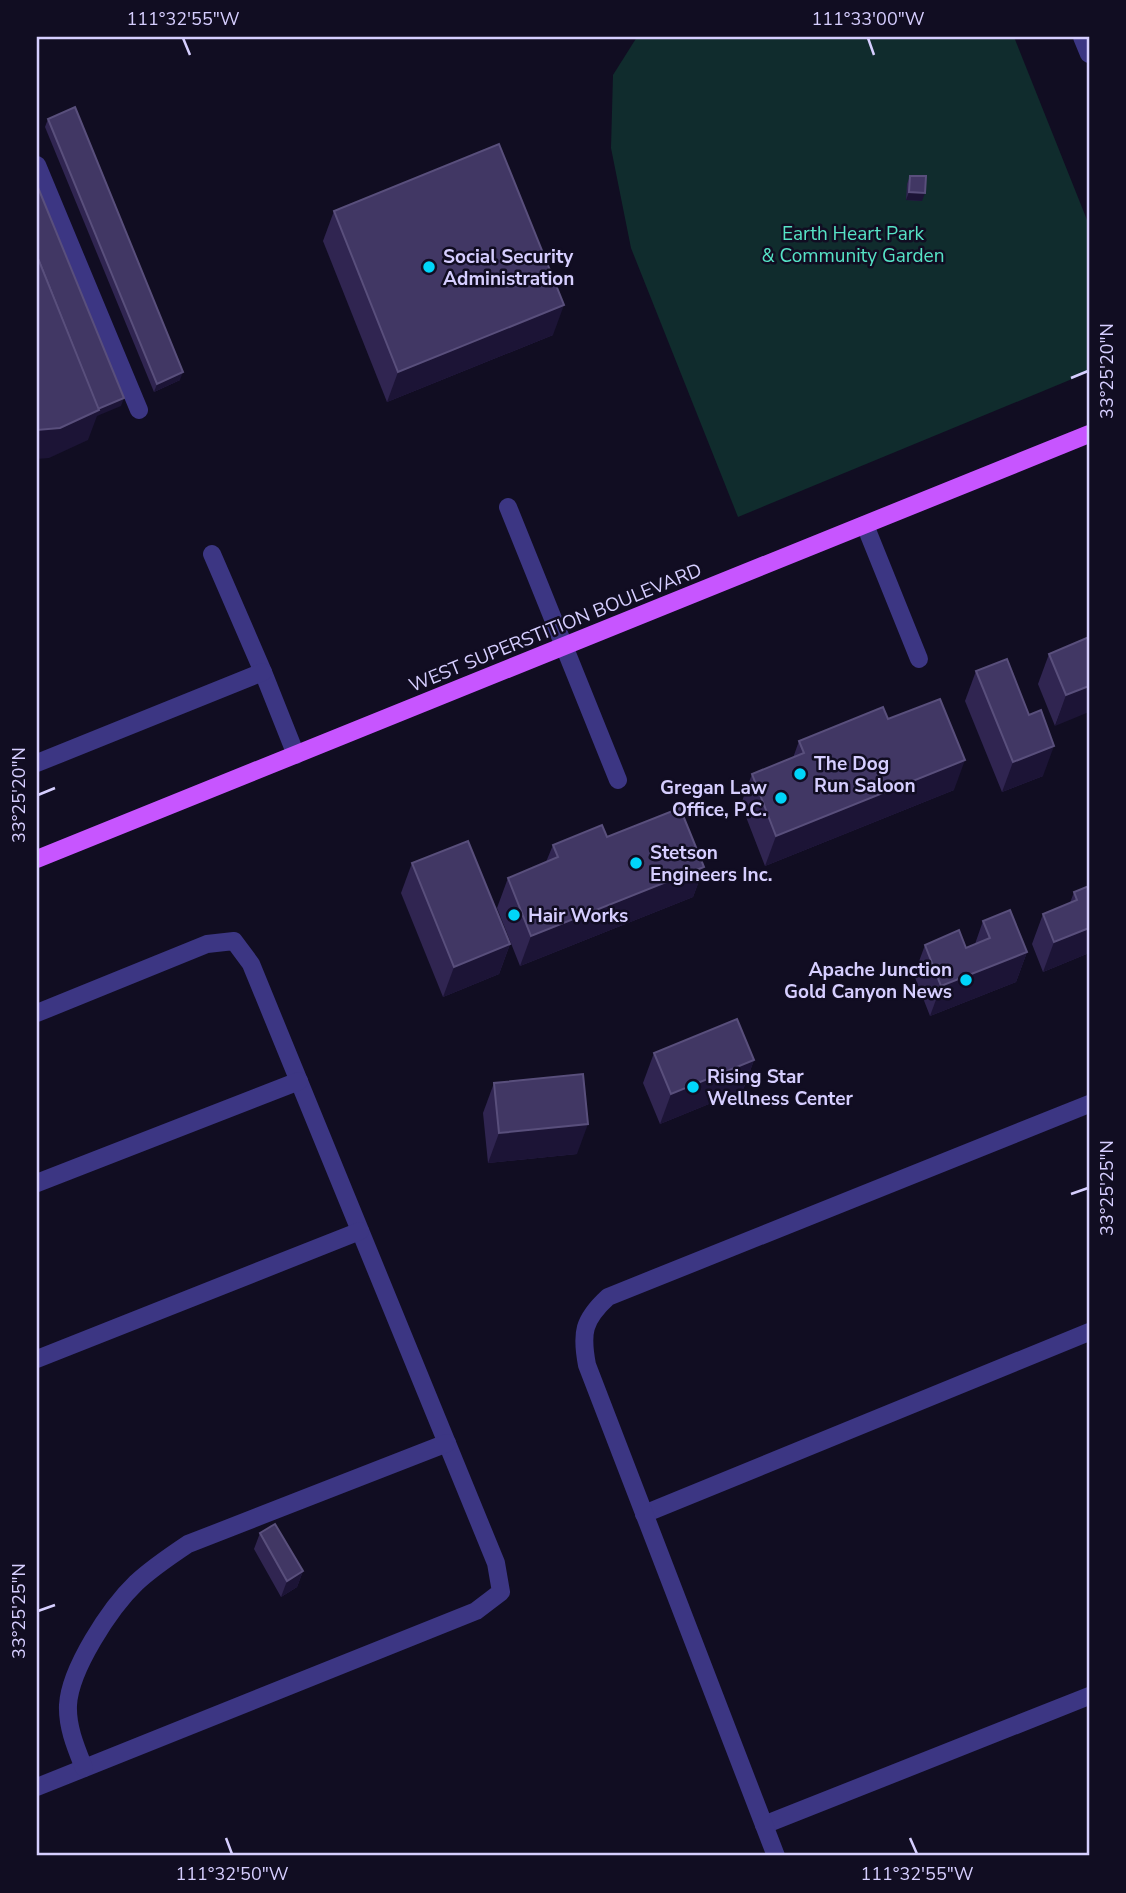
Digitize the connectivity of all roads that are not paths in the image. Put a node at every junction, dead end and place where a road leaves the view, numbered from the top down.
1 (1082, 37) edge
2 (1089, 54) edge
3 (37, 165) edge
4 (139, 410) dead end
5 (1089, 434) edge
6 (508, 507) dead end
7 (865, 524) junction
8 (212, 554) dead end
9 (564, 647) junction
10 (919, 659) dead end
11 (263, 672) junction
12 (296, 755) junction
13 (37, 763) edge
14 (618, 780) dead end
15 (37, 859) edge
16 (37, 1013) edge
17 (299, 1081) junction
18 (1089, 1104) edge
19 (37, 1184) edge
20 (360, 1231) junction
21 (1089, 1332) edge
22 (37, 1359) edge
23 (447, 1443) junction
24 (644, 1514) junction
25 (1089, 1696) edge
26 (84, 1768) junction
27 (37, 1787) edge
28 (764, 1825) junction
29 (776, 1856) edge

1 - 2 street
3 - 4 street
5 - 7 main road, WEST SUPERSTITION BOULEVARD
6 - 9 street
7 - 9 main road, WEST SUPERSTITION BOULEVARD
7 - 10 street
8 - 11 street
9 - 12 main road, WEST SUPERSTITION BOULEVARD
9 - 14 street
11 - 12 street
11 - 13 street
12 - 15 main road, WEST SUPERSTITION BOULEVARD
16 - 17 street
17 - 19 street
17 - 20 street
18 - 24 street
20 - 22 street
20 - 23 street
21 - 24 street
23 - 26 street
23 - 26 street
24 - 28 street
25 - 28 street
26 - 27 street
28 - 29 street

